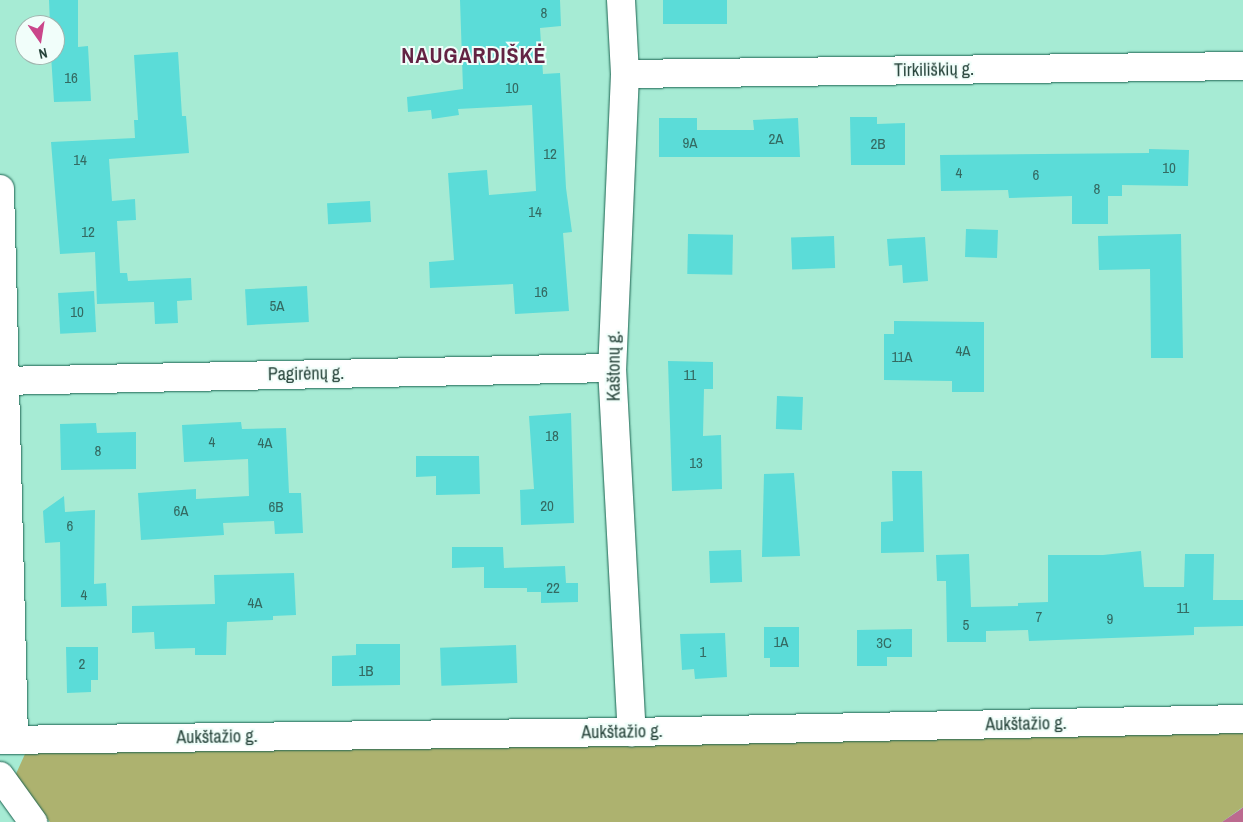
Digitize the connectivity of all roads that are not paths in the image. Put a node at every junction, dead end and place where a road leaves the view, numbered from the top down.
1 (621, 0) edge
2 (1243, 66) edge
3 (624, 74) junction
4 (0, 189) edge
5 (612, 368) junction
6 (1, 381) edge
7 (1243, 719) edge
8 (632, 732) junction
9 (7, 740) edge
10 (0, 776) edge
11 (33, 822) edge

1 - 3 street, Kaštonų g.
2 - 3 street, Tirkiliškių g.
3 - 5 street, Kaštonų g.
4 - 6 street
5 - 6 street, Pagirėnų g.
5 - 8 street, Kaštonų g.
6 - 9 street
7 - 8 street, Aukštažio g.
8 - 9 street, Aukštažio g.
10 - 11 street

